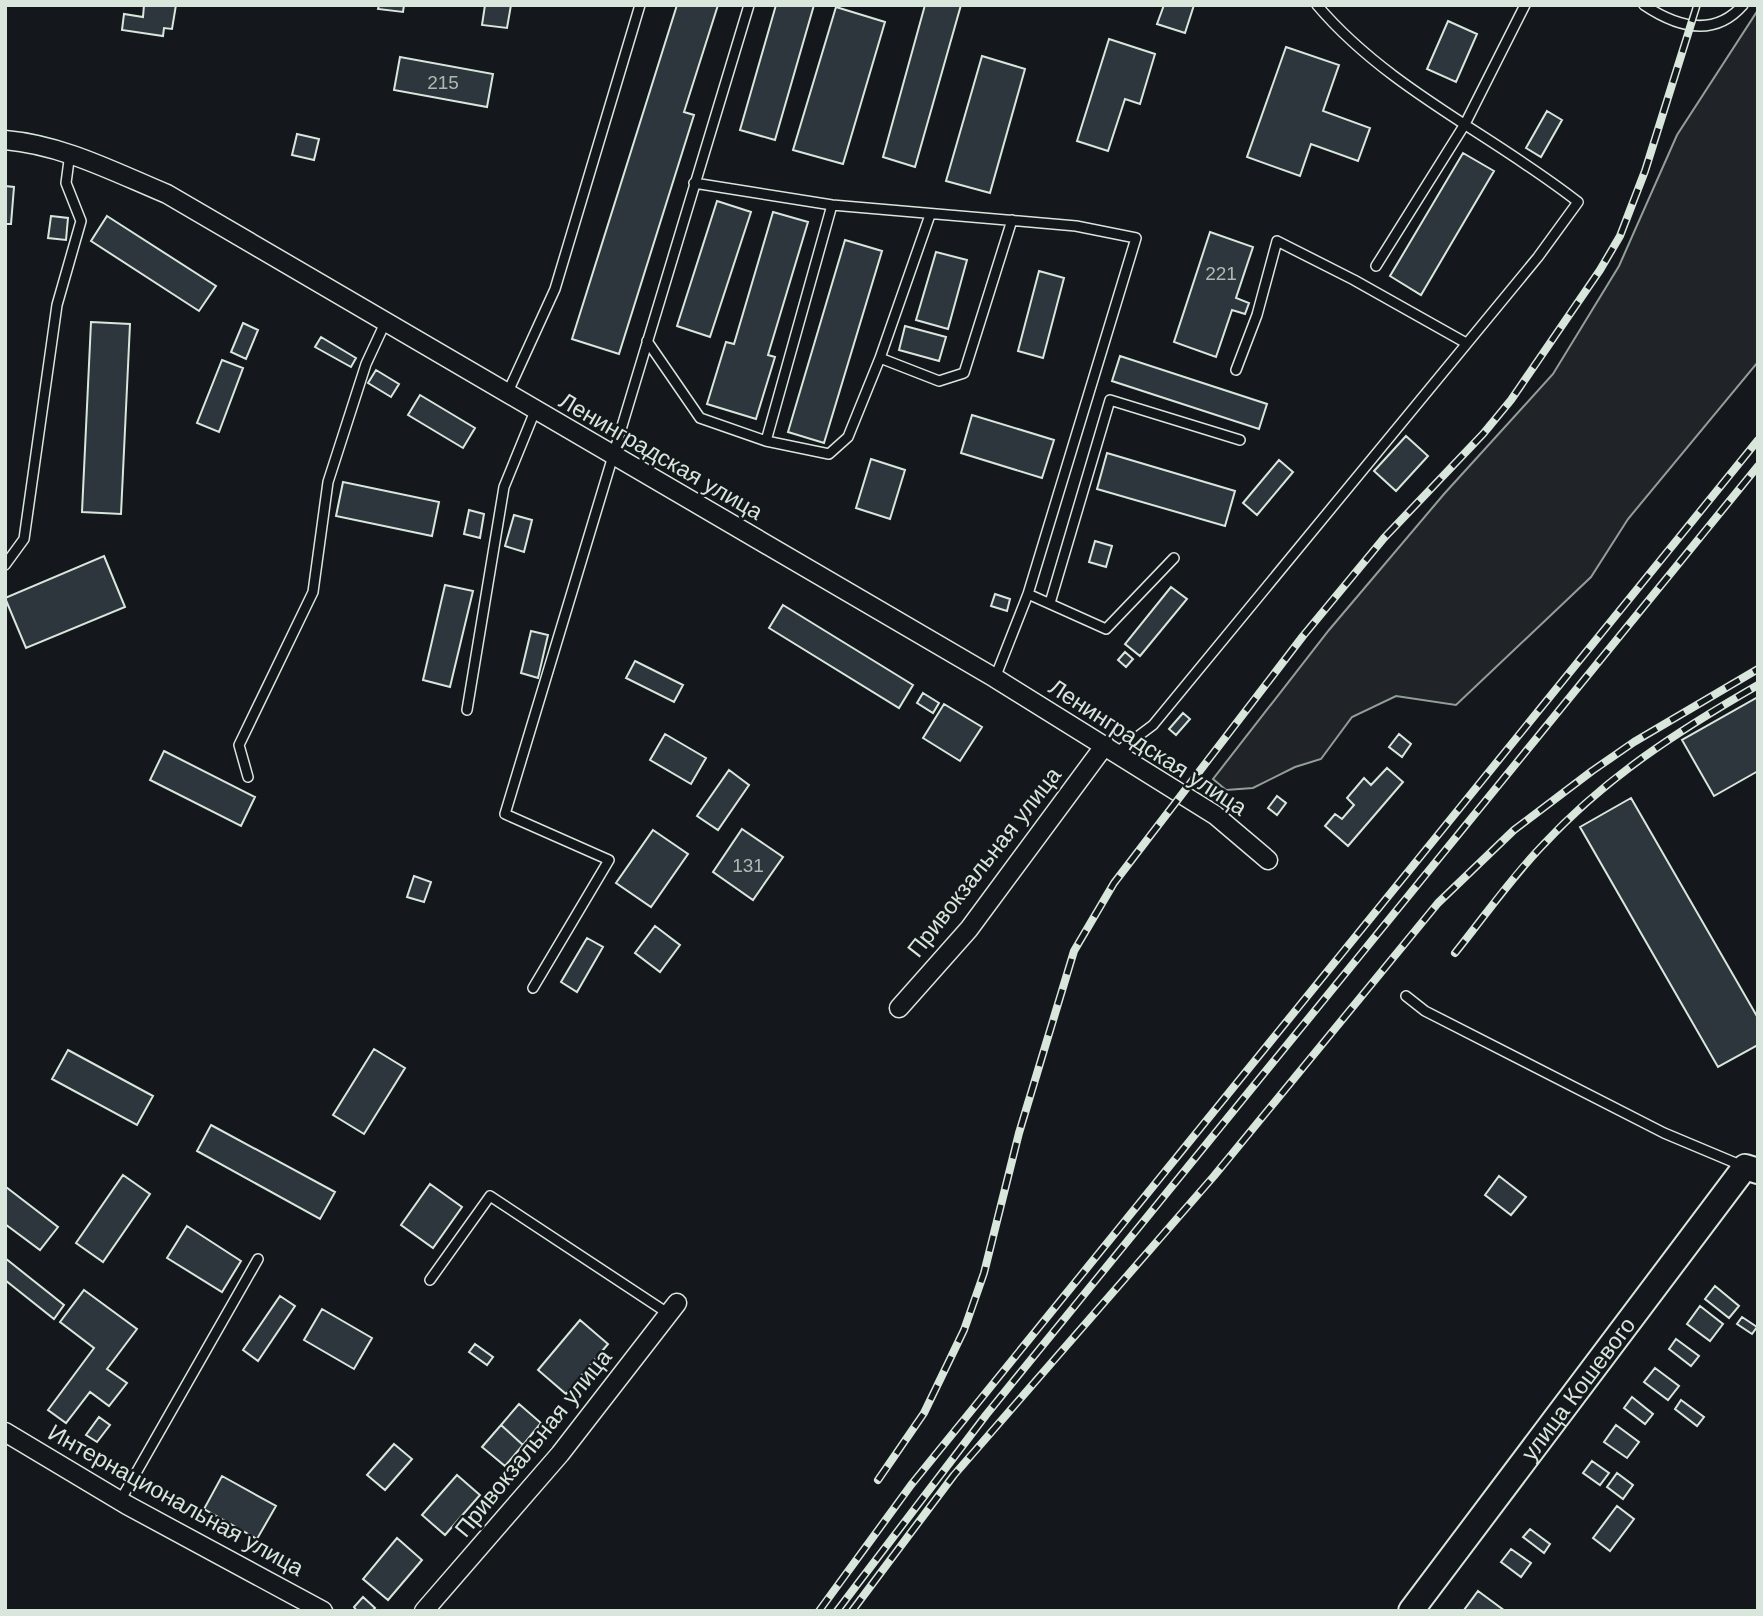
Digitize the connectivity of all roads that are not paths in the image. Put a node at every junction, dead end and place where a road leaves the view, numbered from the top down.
1 (640, 5) edge
2 (749, 5) edge
3 (1317, 5) edge
4 (1525, 5) edge
5 (1644, 5) edge
6 (1743, 5) edge
7 (1465, 124) junction
8 (5, 140) edge
9 (71, 153) junction
10 (694, 184) junction
11 (832, 205) junction
12 (930, 215) junction
13 (1012, 220) junction
14 (1376, 266) dead end
15 (385, 323) junction
16 (648, 341) junction
17 (1466, 343) junction
18 (880, 358) junction
19 (1236, 370) dead end
20 (507, 395) junction
21 (536, 411) junction
22 (1240, 440) dead end
23 (766, 441) junction
24 (613, 457) junction
25 (1174, 558) dead end
26 (5, 565) edge
27 (1028, 594) junction
28 (1050, 603) junction
29 (995, 678) junction
30 (467, 710) dead end
31 (1111, 749) junction
32 (248, 777) dead end
33 (1268, 860) dead end
34 (533, 988) dead end
35 (1406, 996) dead end
36 (899, 1007) dead end
37 (1751, 1169) edge
38 (258, 1259) dead end
39 (430, 1280) dead end
40 (673, 1309) joint
41 (5, 1432) edge
42 (120, 1501) junction
43 (323, 1611) edge
44 (424, 1611) edge
45 (1411, 1611) edge

1 - 20 lane
2 - 10 lane
3 - 7 lane
4 - 7 lane
5 - 6 lane
7 - 14 lane
7 - 17 lane
8 - 9 street, Ленинградская улица
9 - 15 street, Ленинградская улица
9 - 26 lane
10 - 11 lane
10 - 16 lane
11 - 12 lane
11 - 23 lane
12 - 13 lane
12 - 18 lane
13 - 18 lane
13 - 27 lane
15 - 20 street, Ленинградская улица
15 - 32 lane
16 - 23 lane
16 - 24 lane
17 - 19 lane
17 - 31 lane
18 - 23 lane
20 - 21 street, Ленинградская улица
21 - 24 street, Ленинградская улица
21 - 30 lane
22 - 28 lane
24 - 29 street, Ленинградская улица
24 - 34 lane
25 - 28 lane
27 - 28 lane
27 - 29 lane
29 - 31 street, Ленинградская улица
31 - 33 street, Ленинградская улица
31 - 36 street, Привокзальная улица
35 - 37 lane
37 - 45 street, улица Кошевого
38 - 42 lane
39 - 40 lane
40 - 44 street, Привокзальная улица
41 - 42 street, Интернациональная улица
42 - 43 street, Интернациональная улица

